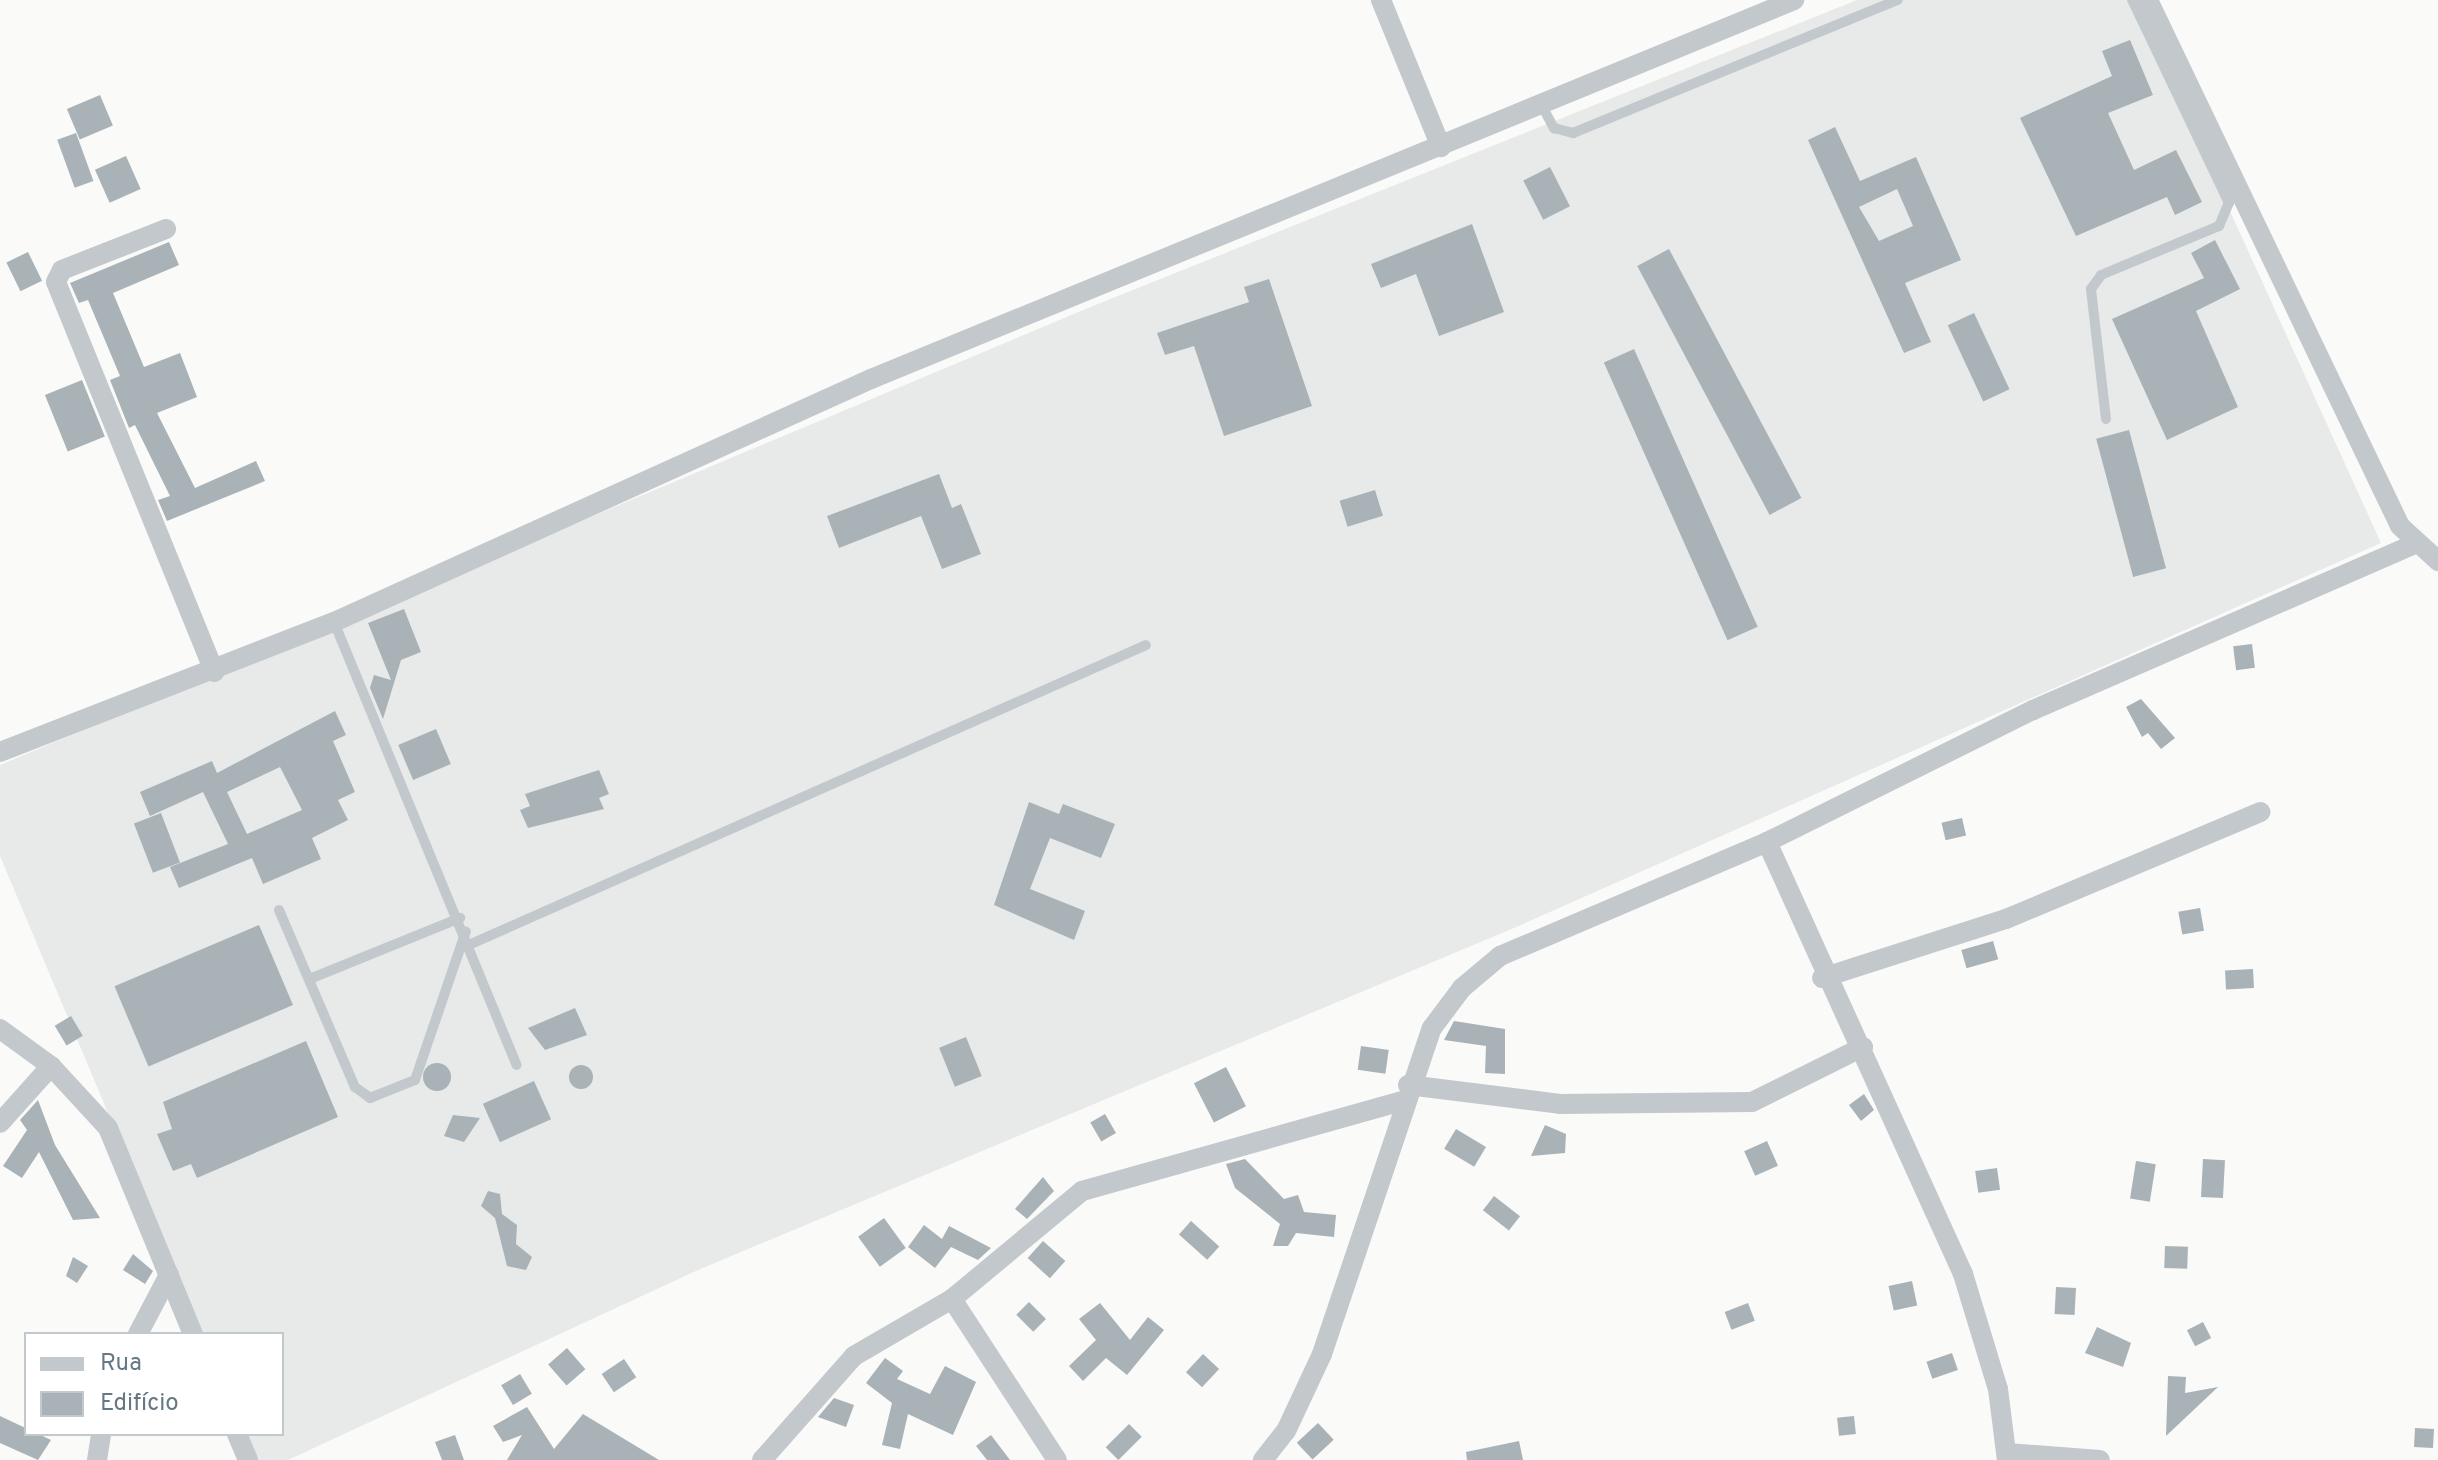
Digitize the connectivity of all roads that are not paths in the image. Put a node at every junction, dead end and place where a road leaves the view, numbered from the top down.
1 (1381, 0) edge
2 (1794, 0) edge
3 (1898, 0) edge
4 (2132, 0) edge
5 (2148, 0) edge
6 (1539, 100) junction
7 (1441, 147) junction
8 (166, 229) dead end
9 (2106, 419) dead end
10 (2414, 544) junction
11 (2438, 561) edge
12 (334, 622) junction
13 (1146, 645) dead end
14 (214, 672) junction
15 (0, 752) edge
16 (2260, 812) dead end
17 (1767, 842) junction
18 (279, 910) dead end
19 (460, 918) junction
20 (466, 931) junction
21 (471, 944) junction
22 (312, 978) junction
23 (1822, 978) junction
24 (0, 1029) edge
25 (1863, 1047) junction
26 (517, 1065) dead end
27 (51, 1066) junction
28 (1405, 1093) junction
29 (0, 1123) edge
30 (169, 1275) junction
31 (952, 1299) junction
32 (139, 1332) edge
33 (192, 1332) edge
34 (101, 1436) edge
35 (238, 1436) edge
36 (2007, 1456) edge
37 (97, 1460) edge
38 (248, 1460) edge
39 (762, 1460) edge
40 (1057, 1460) edge
41 (1263, 1460) edge
42 (2100, 1460) edge

1 - 7 street
2 - 6 street
3 - 6 lane
4 - 9 lane
5 - 10 street
6 - 7 street
7 - 12 street
8 - 14 street
10 - 11 street
10 - 17 street
12 - 14 street
12 - 19 lane
13 - 21 lane
14 - 15 street
16 - 23 street
17 - 23 street
17 - 28 street
18 - 22 lane
19 - 20 lane
19 - 22 lane
20 - 21 lane
20 - 22 lane
21 - 26 lane
23 - 25 street
24 - 27 street
25 - 28 street
25 - 36 street
27 - 29 street
27 - 30 street
28 - 31 street
28 - 41 street
30 - 32 street
30 - 33 street
31 - 39 street
31 - 40 street
34 - 37 street
35 - 38 street
36 - 42 street

